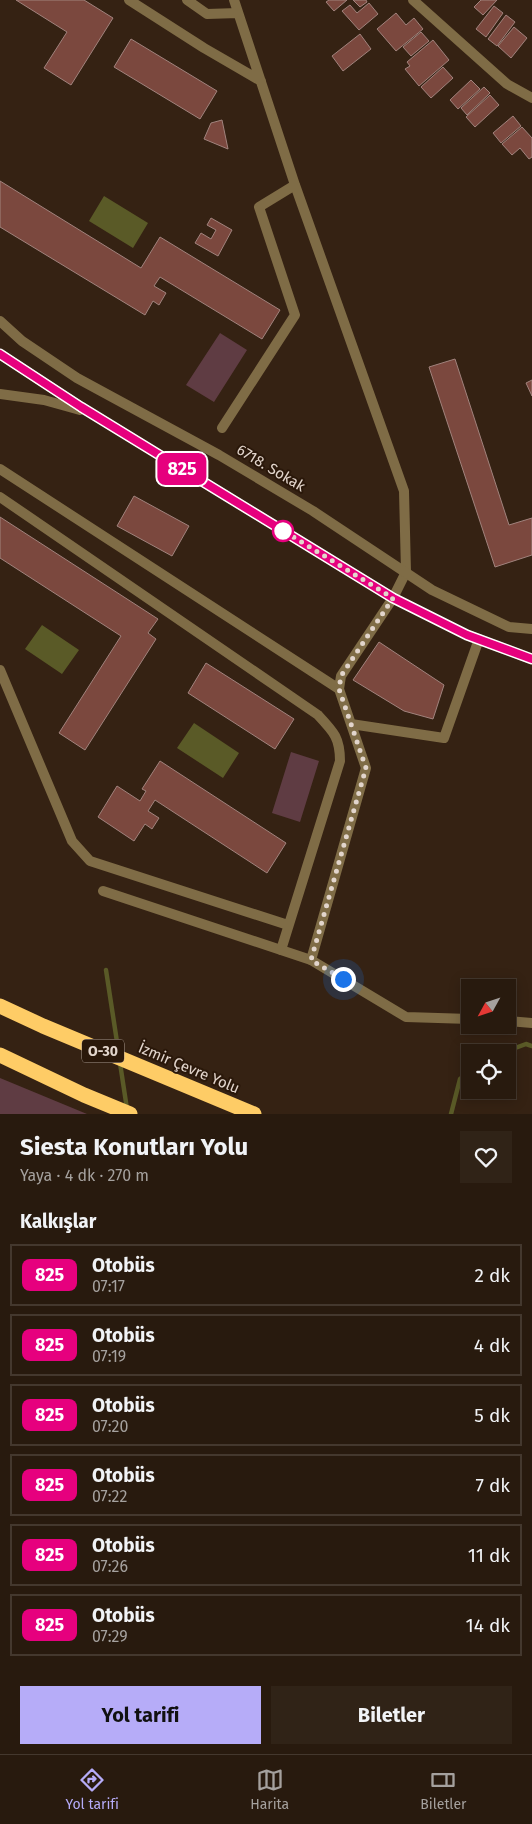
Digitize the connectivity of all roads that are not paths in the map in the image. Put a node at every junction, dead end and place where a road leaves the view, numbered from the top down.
1 (129, 0) edge
2 (187, 0) edge
3 (234, 0) edge
4 (413, 0) edge
5 (238, 13) junction
6 (261, 81) junction
7 (532, 98) edge
8 (295, 185) junction
9 (0, 321) edge
10 (0, 354) edge
11 (0, 394) edge
12 (92, 414) junction
13 (222, 428) dead end
14 (0, 469) edge
15 (0, 497) edge
16 (406, 572) junction
17 (393, 598) junction
18 (532, 630) edge
19 (479, 640) junction
20 (532, 659) edge
21 (0, 670) edge
22 (339, 689) junction
23 (351, 724) junction
24 (104, 891) dead end
25 (288, 925) junction
26 (280, 950) junction
27 (311, 960) junction
28 (0, 1006) edge
29 (461, 1019) edge
30 (516, 1022) edge
31 (532, 1023) edge
32 (0, 1055) edge
33 (130, 1114) edge
34 (254, 1114) edge

1 - 6 street
2 - 5 street
3 - 5 street
4 - 7 street
5 - 6 street
6 - 8 street
8 - 13 street
8 - 16 street
9 - 16 street, 6718. Sokak
10 - 12 street
11 - 12 street
12 - 17 street
14 - 22 street
15 - 25 street
16 - 17 street
16 - 18 street, 6718. Sokak
17 - 19 street
17 - 22 street
19 - 20 street
19 - 23 street
21 - 25 street
22 - 23 street
23 - 27 street
24 - 26 street
25 - 26 street
26 - 27 street
27 - 29 street
28 - 34 highway, İzmir Çevre Yolu / O-30
30 - 31 street
32 - 33 highway

